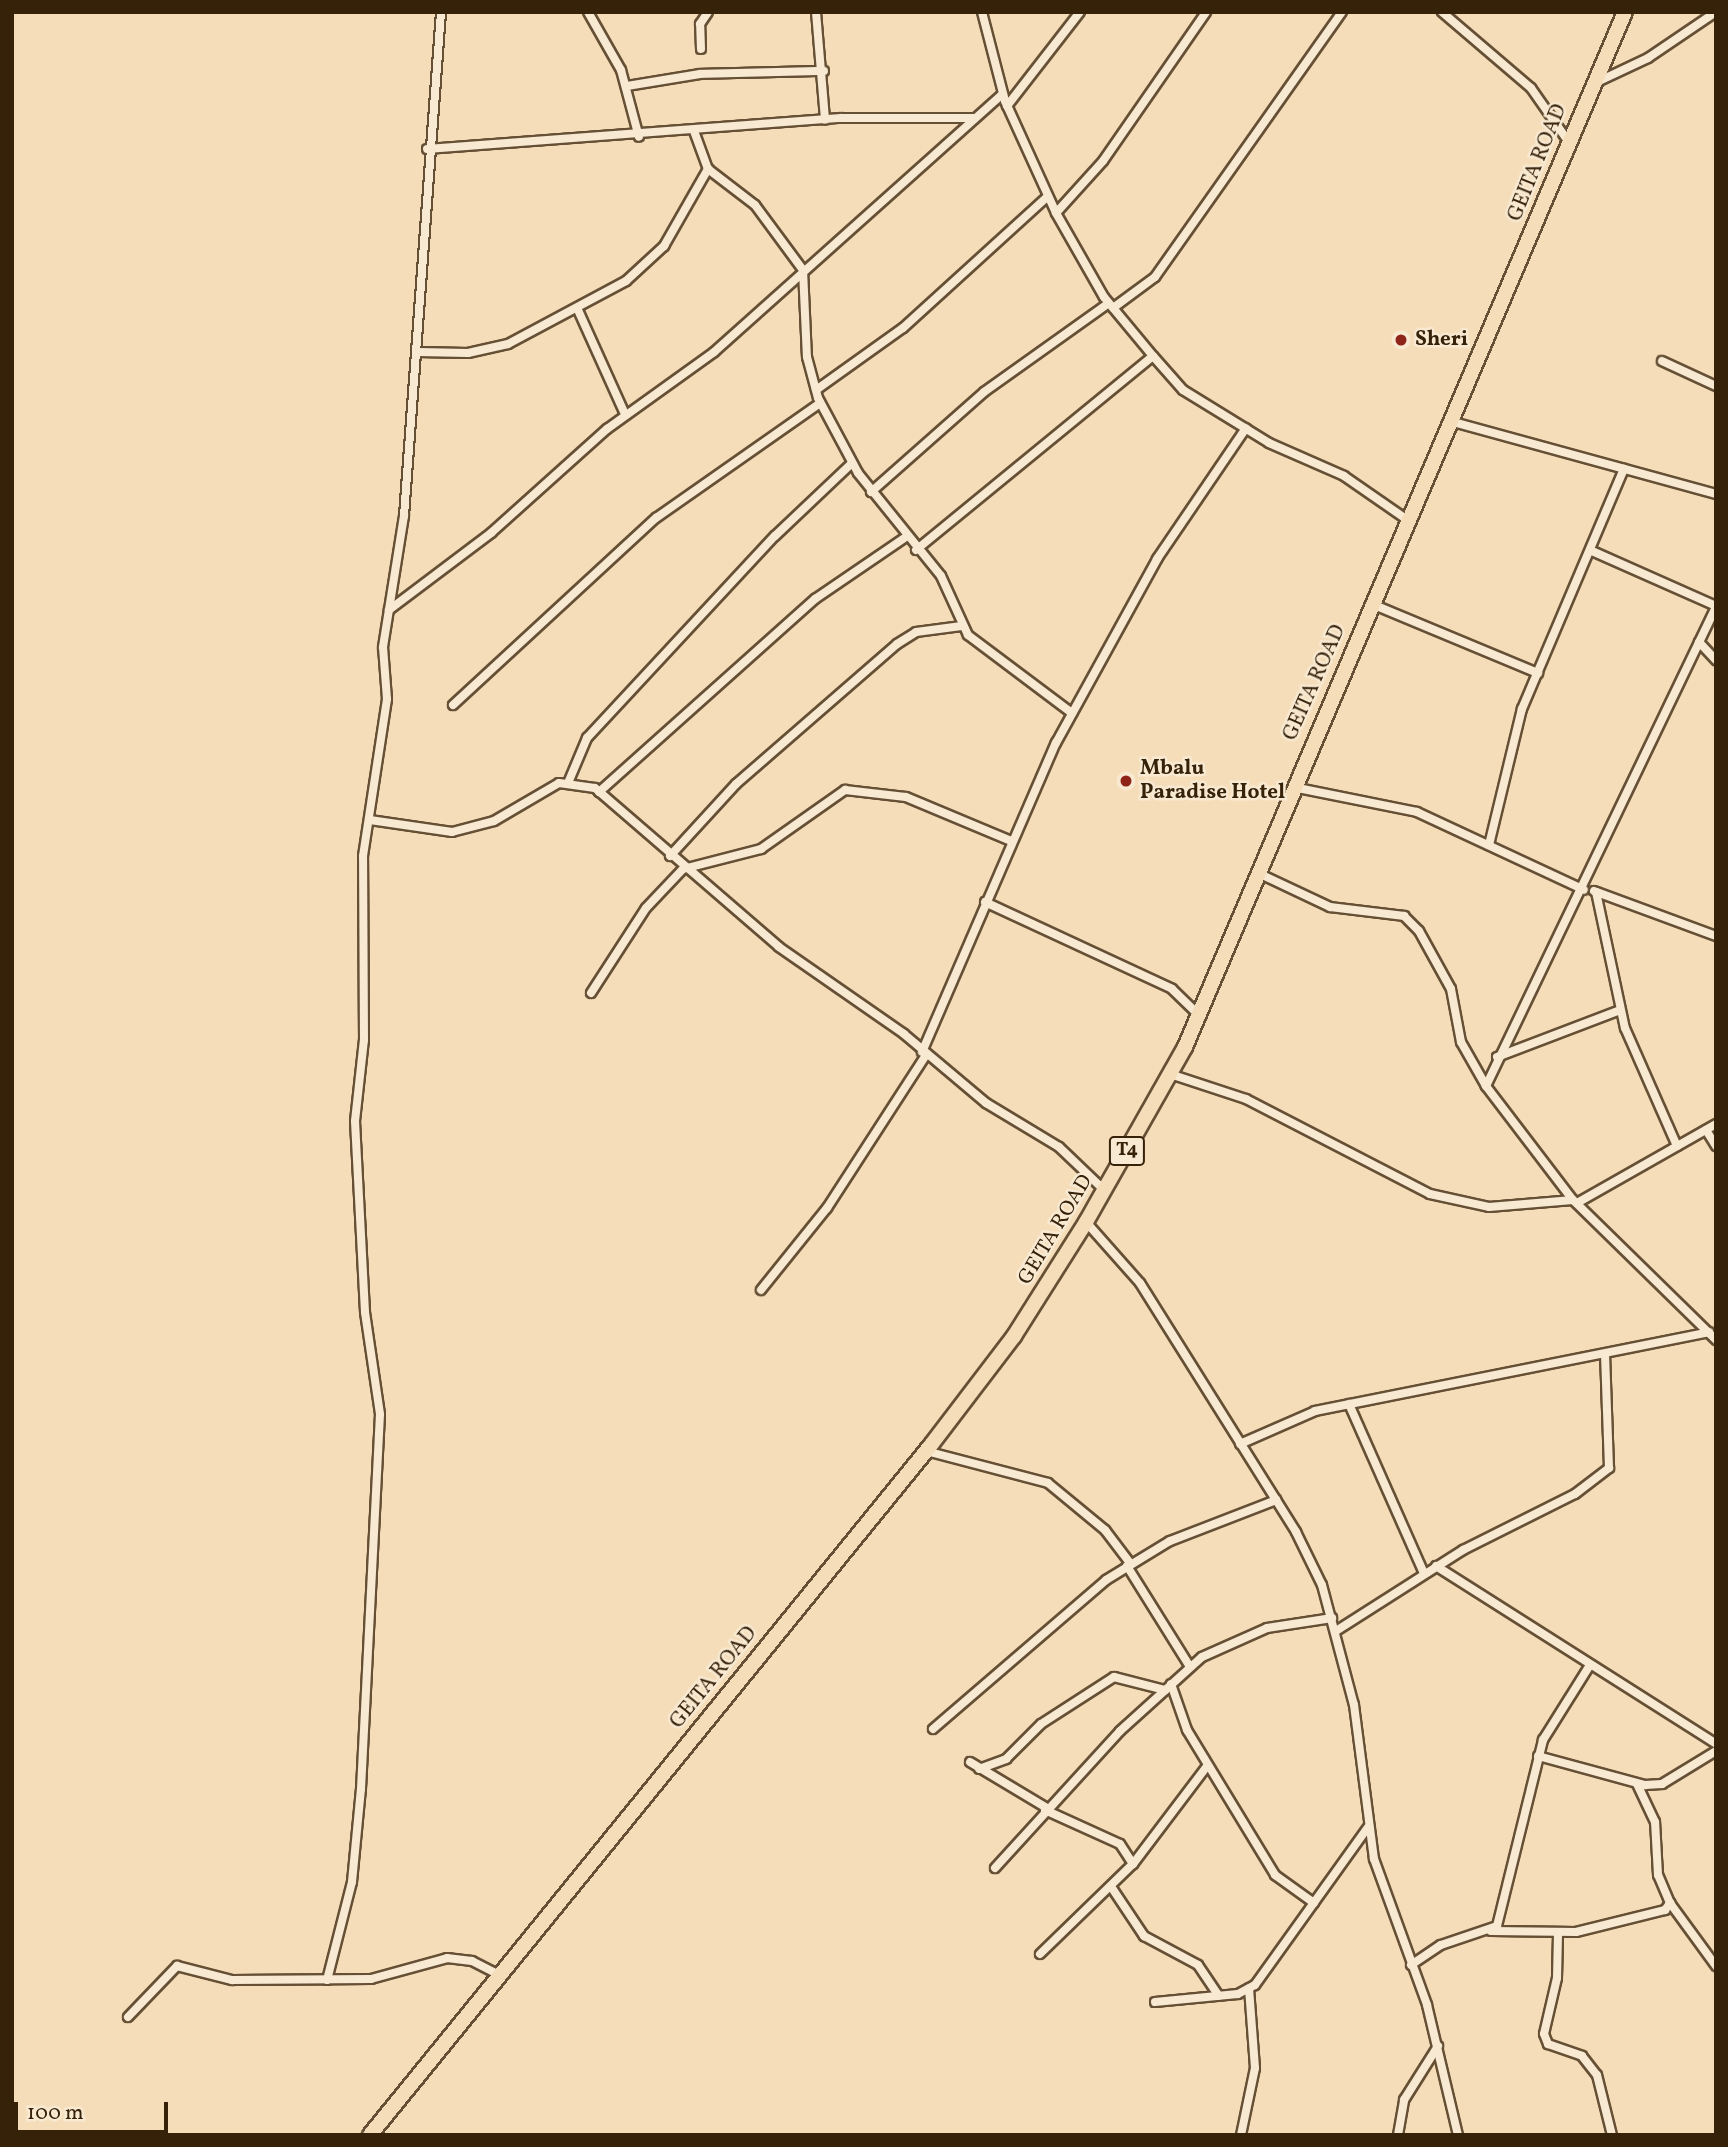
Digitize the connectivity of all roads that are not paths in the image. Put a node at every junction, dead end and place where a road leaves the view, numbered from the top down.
1 (441, 12) edge
2 (588, 12) edge
3 (708, 12) edge
4 (817, 12) edge
5 (982, 12) edge
6 (1080, 12) edge
7 (1206, 12) edge
8 (1342, 12) edge
9 (1441, 12) edge
10 (1625, 12) edge
11 (1716, 12) edge
12 (701, 49) dead end
13 (824, 71) junction
14 (1594, 83) junction
15 (627, 86) junction
16 (1003, 93) junction
17 (1007, 106) junction
18 (974, 118) junction
19 (825, 120) junction
20 (694, 131) junction
21 (639, 137) junction
22 (1568, 141) junction
23 (427, 149) junction
24 (708, 169) junction
25 (1048, 196) junction
26 (1056, 213) junction
27 (803, 270) junction
28 (1111, 305) junction
29 (578, 310) junction
30 (418, 352) junction
31 (1153, 356) junction
32 (1662, 361) dead end
33 (1716, 386) edge
34 (816, 390) junction
35 (820, 402) junction
36 (625, 414) junction
37 (1453, 422) junction
38 (1246, 428) junction
39 (852, 463) junction
40 (1624, 469) junction
41 (871, 492) junction
42 (1716, 494) edge
43 (1409, 521) junction
44 (906, 537) junction
45 (916, 550) junction
46 (1592, 551) junction
47 (1373, 604) junction
48 (1716, 606) edge
49 (389, 610) junction
50 (961, 626) junction
51 (1699, 642) junction
52 (1716, 660) edge
53 (1538, 673) junction
54 (453, 705) dead end
55 (1072, 713) junction
56 (568, 783) junction
57 (1293, 787) junction
58 (599, 792) junction
59 (370, 820) junction
60 (1011, 841) junction
61 (1489, 845) junction
62 (670, 856) junction
63 (683, 869) junction
64 (1256, 872) junction
65 (1584, 889) junction
66 (1595, 892) junction
67 (985, 902) junction
68 (1716, 936) edge
69 (591, 993) dead end
70 (1620, 1010) junction
71 (1198, 1014) junction
72 (924, 1054) junction
73 (1497, 1057) junction
74 (1170, 1074) junction
75 (1486, 1086) junction
76 (1716, 1124) edge
77 (1706, 1130) junction
78 (1677, 1146) junction
79 (1716, 1146) edge
80 (1105, 1191) junction
81 (1575, 1202) junction
82 (1086, 1222) junction
83 (761, 1290) dead end
84 (1709, 1332) junction
85 (1716, 1340) edge
86 (1605, 1356) junction
87 (1349, 1404) junction
88 (1240, 1444) junction
89 (926, 1451) junction
90 (1276, 1500) junction
91 (1128, 1564) junction
92 (1436, 1566) junction
93 (1424, 1573) junction
94 (1332, 1618) junction
95 (1336, 1631) junction
96 (1590, 1665) junction
97 (1190, 1667) junction
98 (1168, 1688) junction
99 (933, 1729) dead end
100 (1716, 1744) edge
101 (1716, 1751) edge
102 (1538, 1756) junction
103 (970, 1762) dead end
104 (1207, 1766) junction
105 (979, 1769) junction
106 (1637, 1784) junction
107 (1046, 1809) junction
108 (1368, 1827) junction
109 (1133, 1864) junction
110 (995, 1868) dead end
111 (1112, 1888) junction
112 (1314, 1902) junction
113 (1670, 1903) junction
114 (1491, 1931) junction
115 (1558, 1934) junction
116 (1040, 1954) dead end
117 (1411, 1965) junction
118 (1716, 1966) edge
119 (501, 1976) junction
120 (327, 1980) junction
121 (1249, 1988) junction
122 (1219, 1996) junction
123 (1155, 2002) dead end
124 (128, 2017) dead end
125 (1438, 2046) junction
126 (370, 2135) edge
127 (1241, 2135) edge
128 (1398, 2135) edge
129 (1458, 2135) edge
130 (1612, 2135) edge

1 - 23 street
2 - 15 street
3 - 12 street
4 - 13 street
5 - 16 street
6 - 17 street
7 - 26 street
8 - 28 street
9 - 22 street
10 - 14 highway, GEITA ROAD / T4
11 - 14 street
13 - 15 street
13 - 19 street
14 - 22 highway, GEITA ROAD / T4
15 - 21 street
16 - 17 street
16 - 18 street
17 - 25 street
18 - 19 street
18 - 27 street
19 - 20 street
20 - 21 street
20 - 24 street
21 - 23 street
22 - 37 highway, GEITA ROAD / T4
23 - 30 street
24 - 27 street
24 - 29 street
25 - 26 street
25 - 34 street
26 - 28 street
27 - 34 street
27 - 36 street
28 - 31 street
28 - 41 street
29 - 30 street
29 - 36 street
30 - 49 street
31 - 38 street
31 - 45 street
32 - 33 street
34 - 35 street
35 - 39 street
35 - 54 street
36 - 49 street
37 - 40 street
37 - 43 highway, GEITA ROAD / T4
38 - 43 street
38 - 55 street
39 - 41 street
39 - 56 street
40 - 42 street
40 - 46 street
41 - 44 street
43 - 47 highway, GEITA ROAD / T4
44 - 45 street
44 - 58 street
45 - 50 street
46 - 48 street
46 - 53 street
47 - 53 street
47 - 57 highway, GEITA ROAD / T4
48 - 51 street
49 - 59 street
50 - 55 street
50 - 62 street
51 - 52 street
51 - 65 street
53 - 61 street
55 - 60 street
56 - 58 street
56 - 59 street
57 - 61 street
57 - 64 highway, GEITA ROAD / T4
58 - 62 street
59 - 120 street
60 - 63 street
60 - 67 street
61 - 65 street
62 - 63 street
63 - 69 street
63 - 72 street
64 - 71 highway, GEITA ROAD / T4
64 - 75 street
65 - 66 street
65 - 73 street
66 - 68 street
66 - 70 street
67 - 71 street
67 - 72 street
70 - 73 street
70 - 78 street
71 - 74 highway, GEITA ROAD / T4
72 - 80 street
72 - 83 street
73 - 75 street
74 - 80 highway, GEITA ROAD / T4
74 - 81 street
75 - 81 street
76 - 77 street
77 - 78 street
77 - 79 street
78 - 81 street
80 - 82 highway, GEITA ROAD / T4
81 - 84 street
82 - 88 street
82 - 89 highway, GEITA ROAD / T4
84 - 85 street
84 - 86 street
86 - 87 street
86 - 92 street
87 - 88 street
87 - 93 street
88 - 90 street
89 - 91 street
89 - 119 highway, GEITA ROAD / T4
90 - 91 street
90 - 94 street
91 - 97 street
91 - 99 street
92 - 93 street
92 - 96 street
93 - 95 street
94 - 95 street
94 - 97 street
95 - 108 street
96 - 100 street
96 - 102 street
97 - 98 street
98 - 104 street
98 - 105 street
98 - 107 street
101 - 106 street
102 - 106 street
102 - 114 street
103 - 105 street
104 - 109 street
104 - 112 street
105 - 107 street
106 - 113 street
107 - 109 street
107 - 110 street
108 - 112 street
108 - 117 street
109 - 111 street
111 - 116 street
111 - 122 street
112 - 121 street
113 - 115 street
113 - 118 street
114 - 115 street
114 - 117 street
115 - 130 street
117 - 125 street
119 - 120 street
119 - 126 highway, GEITA ROAD / T4
120 - 124 street
121 - 122 street
121 - 127 street
122 - 123 street
125 - 128 street
125 - 129 street

